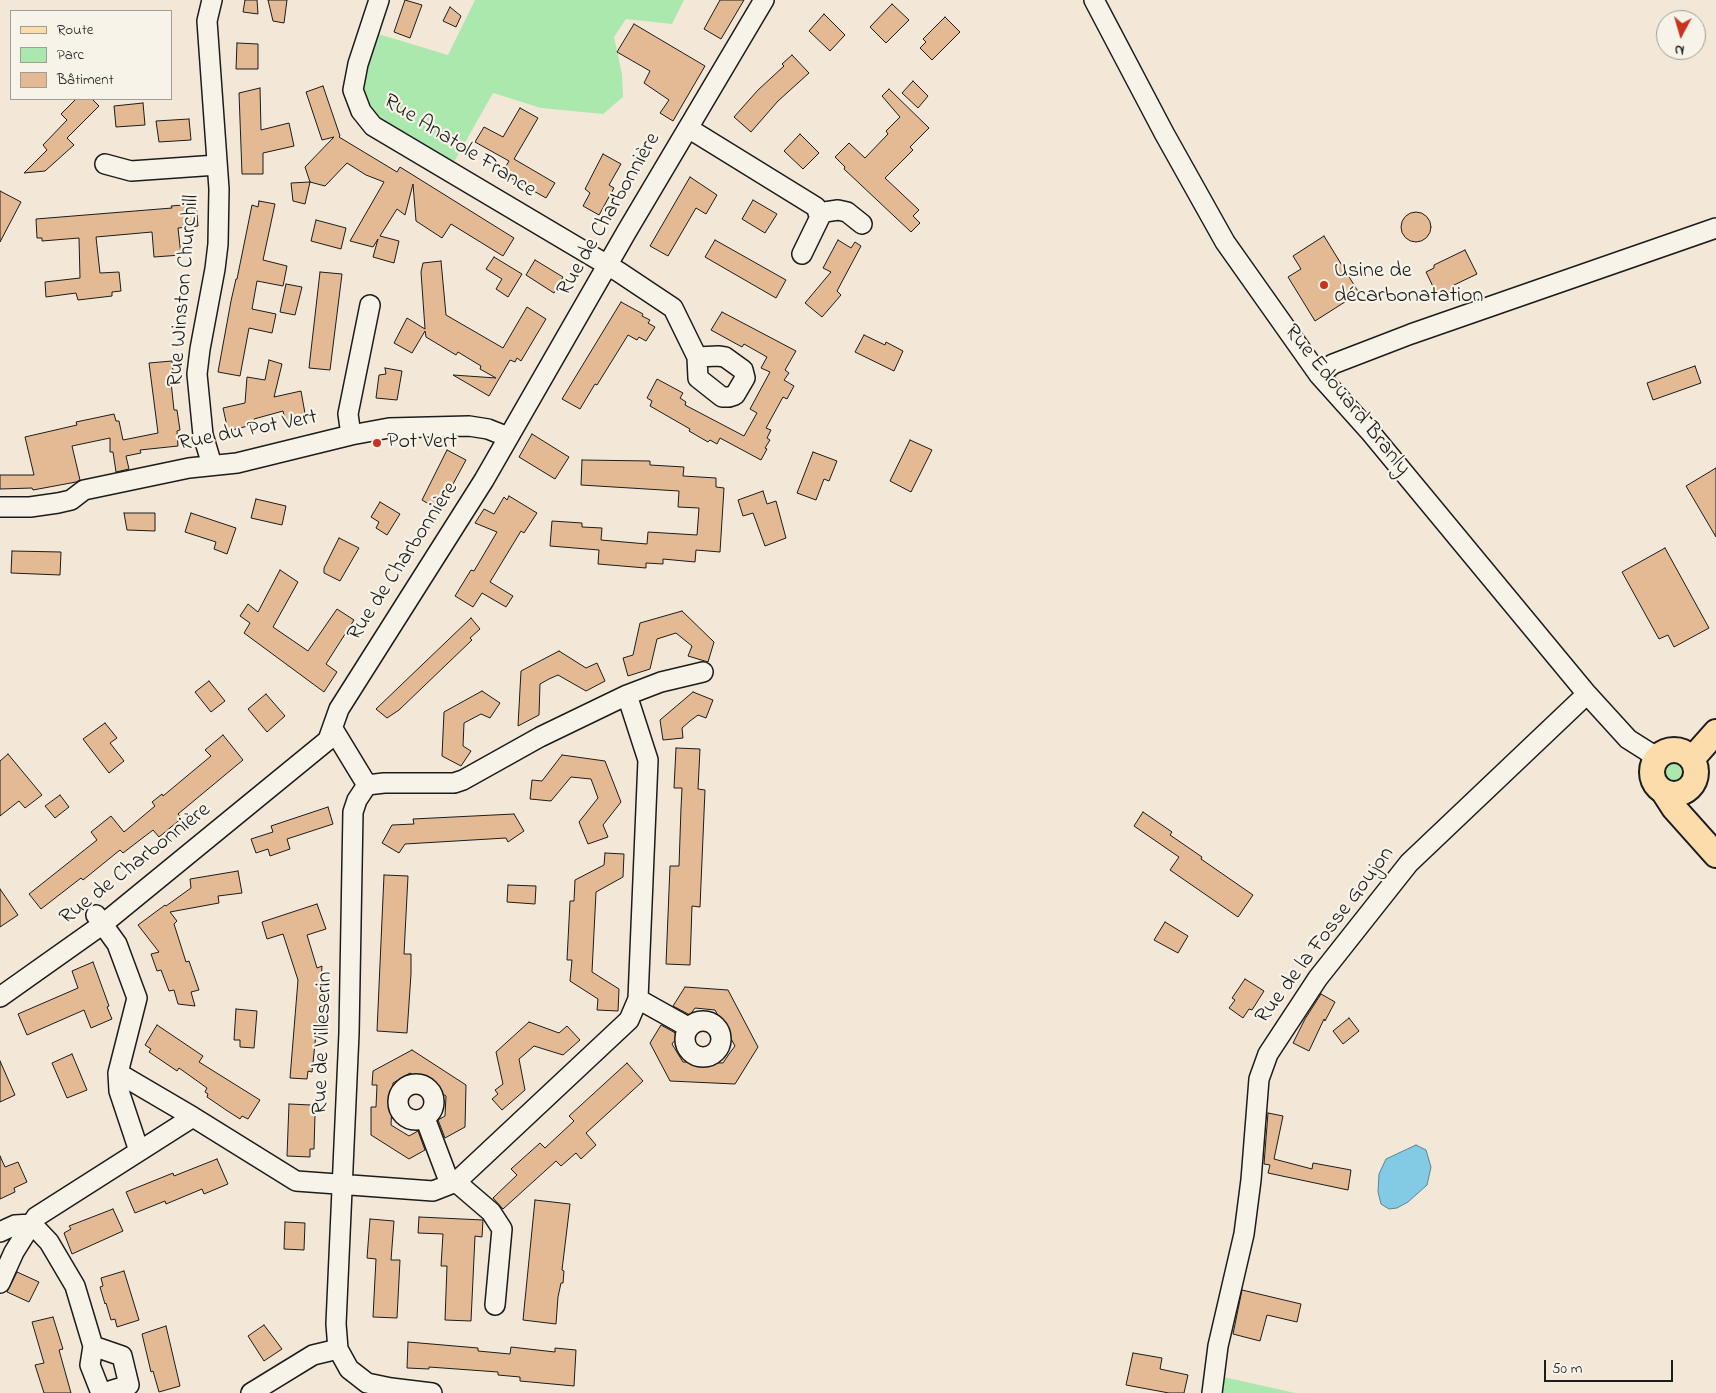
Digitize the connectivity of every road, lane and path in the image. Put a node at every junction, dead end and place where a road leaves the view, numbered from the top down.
1 (212, 0) edge
2 (380, 0) edge
3 (764, 0) edge
4 (1094, 0) edge
5 (688, 128) junction
6 (105, 164) dead end
7 (217, 165) junction
8 (818, 213) junction
9 (862, 224) dead end
10 (1716, 228) edge
11 (802, 254) dead end
12 (608, 265) junction
13 (370, 305) dead end
14 (697, 357) dead end
15 (1319, 375) junction
16 (351, 435) junction
17 (508, 437) junction
18 (212, 465) junction
19 (0, 507) edge
20 (704, 672) dead end
21 (1586, 694) junction
22 (626, 695) junction
23 (333, 729) junction
24 (1716, 732) edge
25 (1658, 758) junction
26 (1693, 770) junction
27 (367, 785) junction
28 (1663, 791) junction
29 (1716, 840) edge
30 (1716, 855) edge
31 (100, 919) junction
32 (0, 997) edge
33 (638, 999) junction
34 (688, 1027) dead end
35 (118, 1073) junction
36 (193, 1117) junction
37 (425, 1118) dead end
38 (139, 1151) junction
39 (453, 1183) junction
40 (342, 1184) junction
41 (32, 1224) junction
42 (0, 1232) edge
43 (0, 1283) edge
44 (495, 1305) dead end
45 (93, 1346) junction
46 (338, 1349) junction
47 (102, 1393) edge
48 (251, 1393) edge
49 (432, 1393) edge
50 (1212, 1393) edge

1 - 7 street, Rue Winston Churchill
2 - 12 street, Rue Anatole France
3 - 5 street, Rue de Charbonnière
4 - 15 street, Rue Edouard Branly
5 - 8 street
5 - 12 street, Rue de Charbonnière
6 - 7 street
7 - 18 street, Rue Winston Churchill
8 - 9 street
8 - 11 street
10 - 15 street
12 - 14 street, Rue Anatole France
12 - 17 street, Rue de Charbonnière
13 - 16 street
15 - 21 street, Rue Edouard Branly
16 - 17 street, Rue du Pot Vert
16 - 18 street, Rue du Pot Vert
17 - 23 street, Rue de Charbonnière
18 - 19 street, Rue du Pot Vert
20 - 22 street
21 - 25 street, Rue Edouard Branly
21 - 50 street, Rue de la Fosse Goujon
22 - 27 street
22 - 33 street
23 - 27 street
23 - 31 street, Rue de Charbonnière
24 - 26 main road
25 - 26 main road
25 - 28 main road
26 - 28 main road
26 - 29 main road
27 - 40 street, Rue de Villeserin
28 - 30 main road
31 - 32 street, Rue de Charbonnière
31 - 35 street
33 - 34 street
33 - 39 street
35 - 36 street
35 - 38 street
36 - 38 street
36 - 40 street
37 - 39 street
38 - 41 street
39 - 40 street
39 - 44 street
40 - 46 street, Rue de Villeserin
41 - 42 street
41 - 43 street
41 - 45 street
45 - 47 street
45 - 47 street
46 - 48 street
46 - 49 street, Rue de Villeserin

